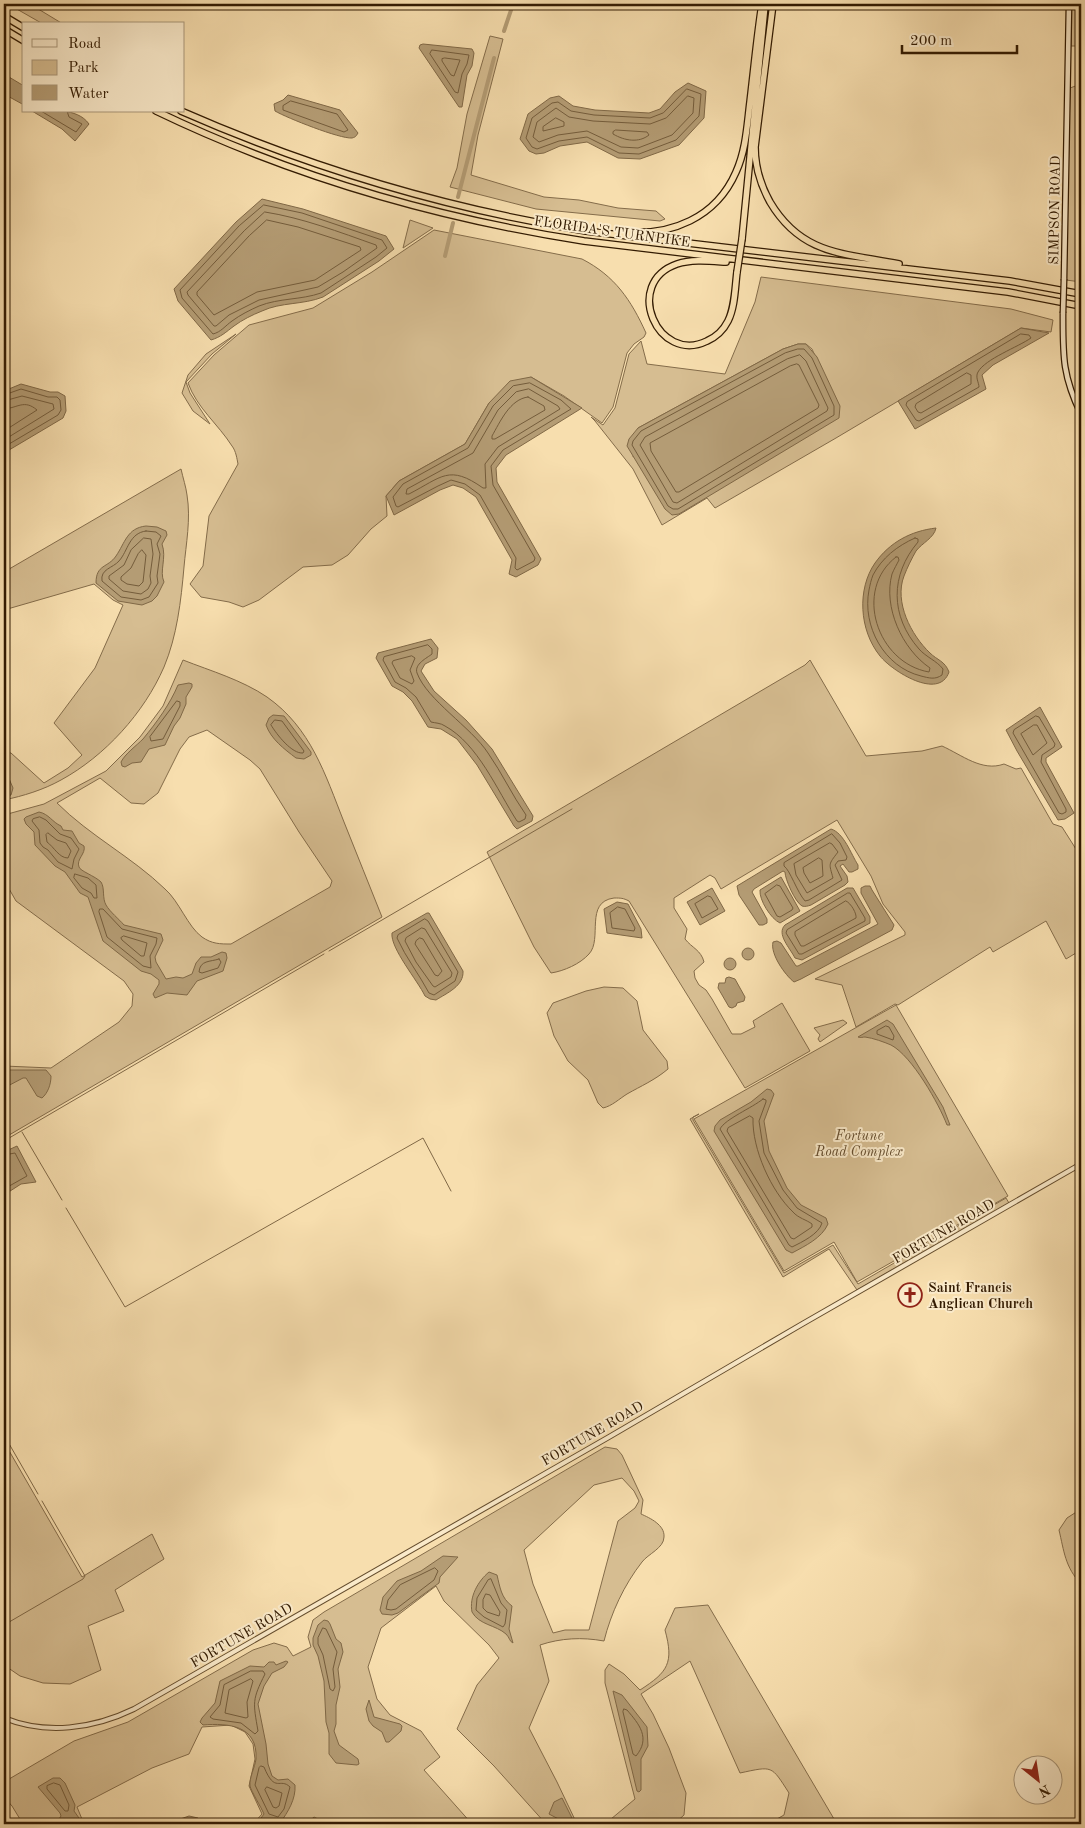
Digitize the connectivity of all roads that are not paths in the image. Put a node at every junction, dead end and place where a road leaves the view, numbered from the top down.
1 (764, 4) edge
2 (773, 4) edge
3 (1069, 4) edge
4 (4, 16) edge
5 (22, 27) edge
6 (4, 29) edge
7 (22, 39) edge
8 (158, 112) edge
9 (184, 112) edge
10 (544, 224) junction
11 (767, 263) junction
12 (931, 272) junction
13 (1081, 294) edge
14 (1081, 306) edge
15 (1081, 414) edge
16 (1081, 1164) edge
17 (4, 1718) edge

1 - 10 highway
1 - 11 highway, bridge
2 - 12 highway
3 - 15 main road, SIMPSON ROAD, bridge
4 - 5 highway
6 - 7 highway
8 - 11 highway, FLORIDA'S TURNPIKE
9 - 10 highway, FLORIDA'S TURNPIKE
10 - 12 highway, FLORIDA'S TURNPIKE
11 - 14 highway, FLORIDA'S TURNPIKE
12 - 13 highway, FLORIDA'S TURNPIKE
16 - 17 street, FORTUNE ROAD

